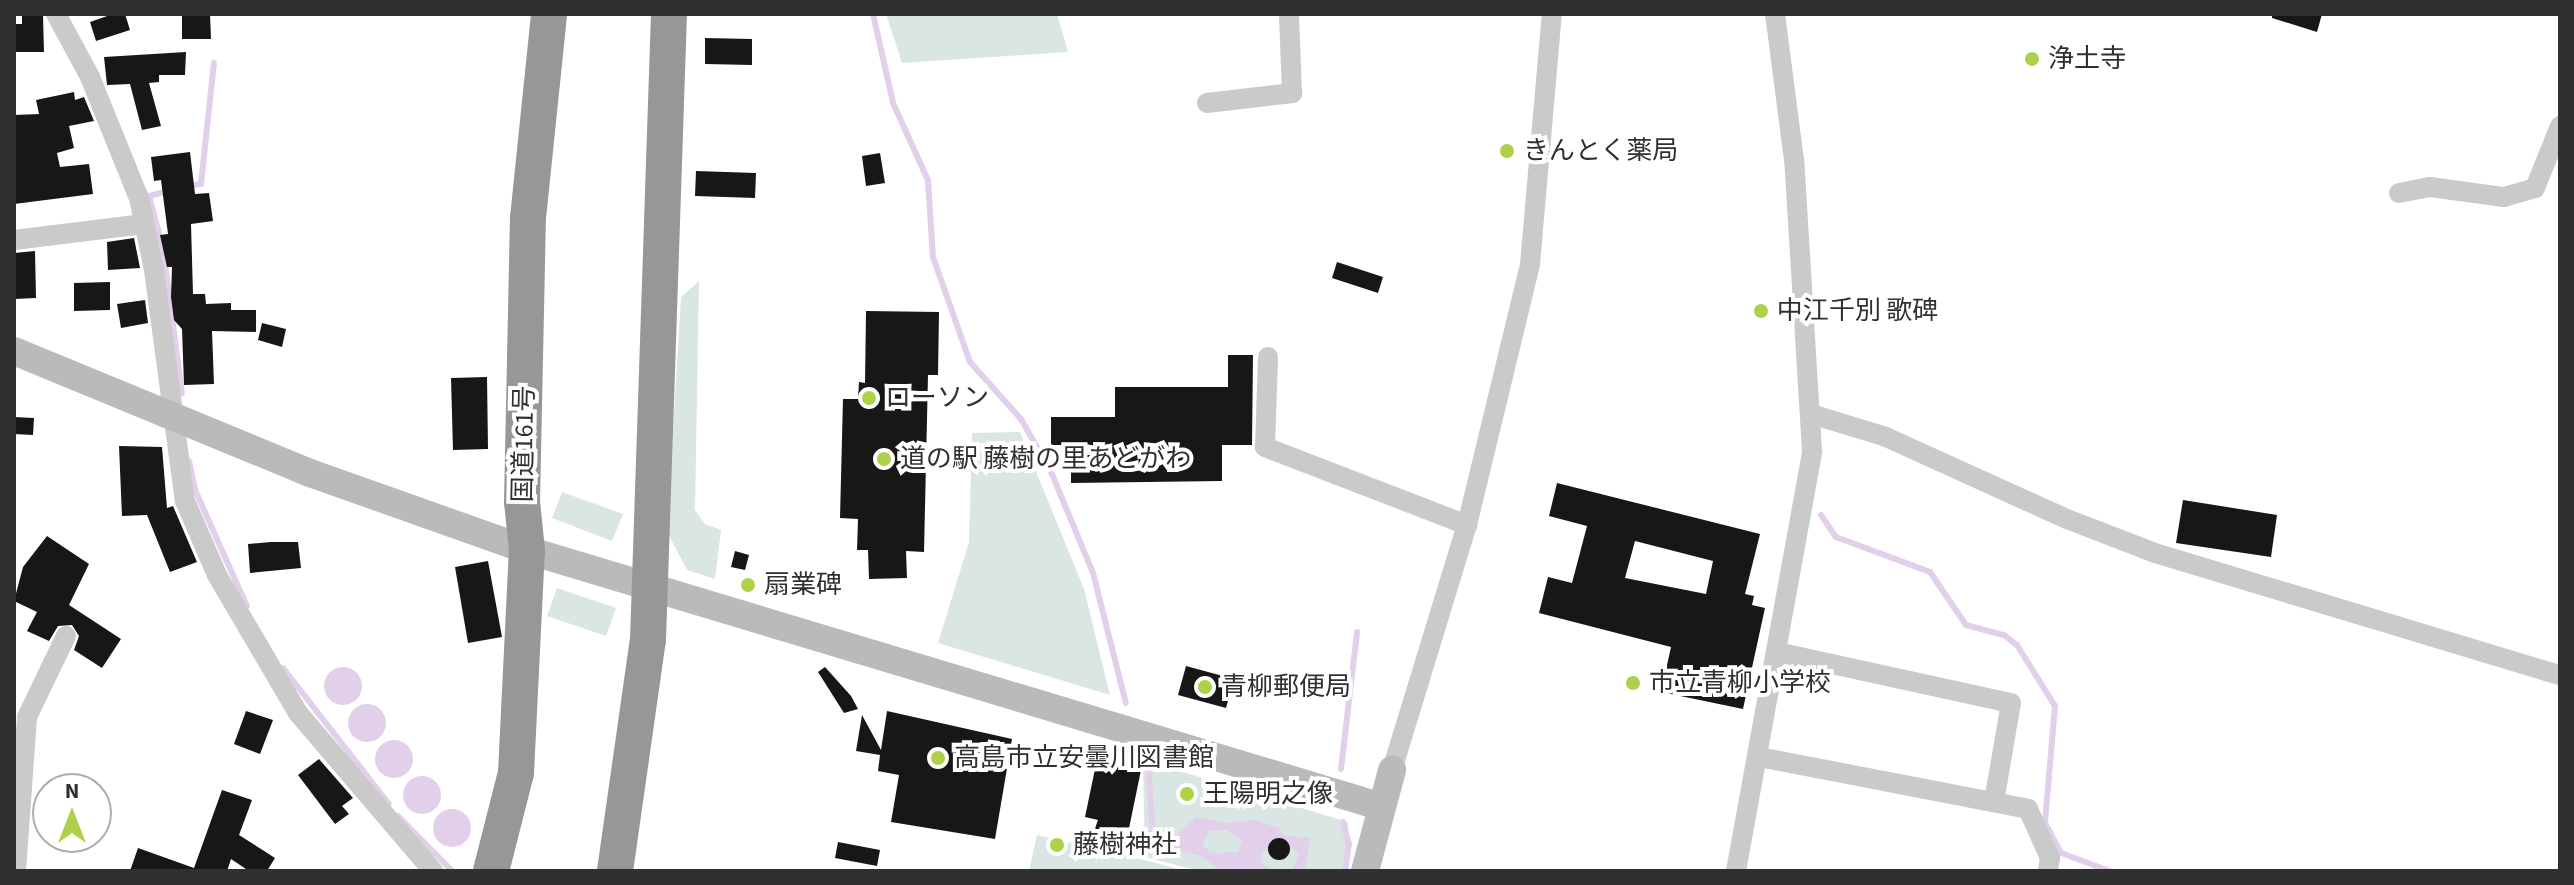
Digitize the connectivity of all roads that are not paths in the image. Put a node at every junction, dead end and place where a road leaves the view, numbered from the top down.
1 (56, 14) edge
2 (549, 14) edge
3 (669, 14) edge
4 (1289, 14) edge
5 (1552, 14) edge
6 (1775, 14) edge
7 (1207, 103) dead end
8 (2560, 126) edge
9 (2399, 193) dead end
10 (144, 224) junction
11 (14, 240) edge
12 (14, 351) edge
13 (1268, 357) dead end
14 (1811, 414) junction
15 (173, 418) junction
16 (1467, 525) junction
17 (527, 550) junction
18 (650, 590) junction
19 (66, 636) dead end
20 (1777, 652) junction
21 (2560, 675) edge
22 (1759, 757) junction
23 (1392, 770) joint
24 (1994, 801) junction
25 (1379, 806) junction
26 (16, 871) edge
27 (433, 871) edge
28 (491, 871) edge
29 (615, 871) edge
30 (1365, 871) edge
31 (1736, 871) edge
32 (2048, 871) edge

1 - 10 street
2 - 17 highway, 国道161号
3 - 18 highway
4 - 7 street
5 - 16 street
6 - 14 street
8 - 9 street
10 - 11 street
10 - 15 street
12 - 15 street
13 - 16 street
14 - 20 street
14 - 21 street
15 - 17 street
15 - 27 street
16 - 23 street
17 - 18 street
17 - 28 highway, 国道161号
18 - 25 street
18 - 29 highway
19 - 26 street
20 - 22 street
20 - 24 street
22 - 24 street
22 - 31 street
23 - 25 street
24 - 32 street
25 - 30 street

